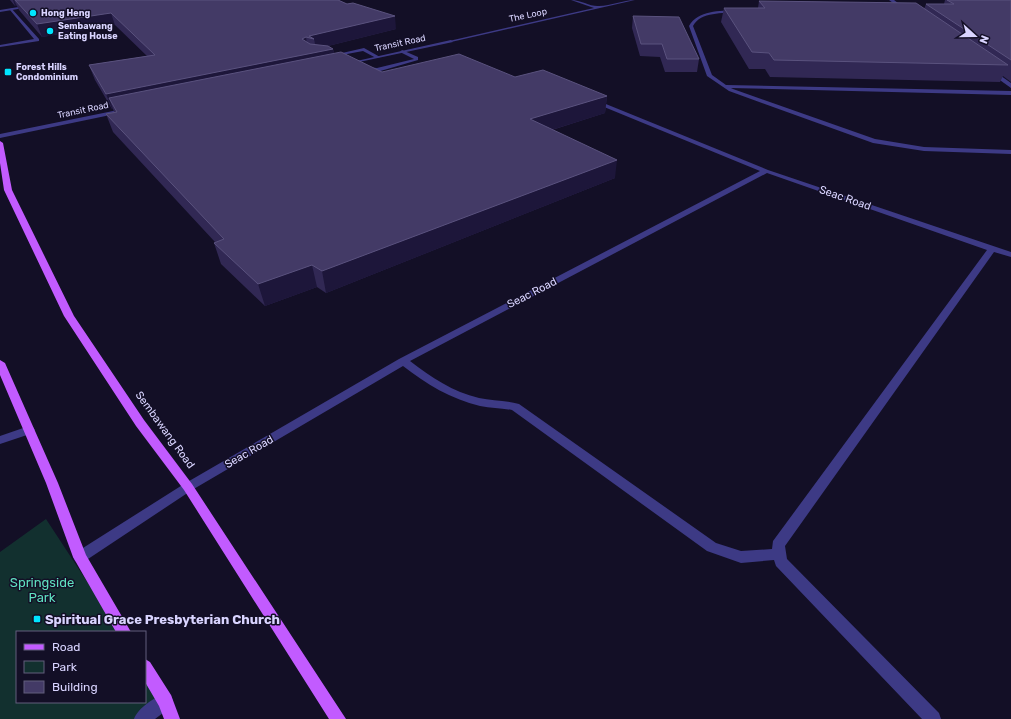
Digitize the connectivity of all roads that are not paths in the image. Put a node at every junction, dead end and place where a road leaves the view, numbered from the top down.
1 (573, 0) edge
2 (633, 0) edge
3 (891, 0) edge
4 (34, 5) edge
5 (598, 7) junction
6 (11, 9) junction
7 (0, 11) edge
8 (742, 11) edge
9 (912, 15) edge
10 (451, 41) joint
11 (0, 46) edge
12 (402, 51) junction
13 (378, 56) junction
14 (328, 57) edge
15 (353, 62) junction
16 (337, 65) edge
17 (987, 69) edge
18 (1008, 82) edge
19 (722, 85) junction
20 (1011, 86) edge
21 (1011, 93) edge
22 (585, 98) edge
23 (126, 110) edge
24 (0, 136) edge
25 (0, 143) edge
26 (1011, 152) edge
27 (766, 171) junction
28 (992, 248) junction
29 (1011, 255) edge
30 (403, 361) junction
31 (0, 363) edge
32 (29, 430) junction
33 (0, 440) edge
34 (188, 487) junction
35 (779, 554) junction
36 (80, 557) junction
37 (123, 631) edge
38 (146, 669) edge
39 (165, 701) junction
40 (142, 719) edge
41 (172, 719) edge
42 (338, 719) edge
43 (933, 719) edge

1 - 5 street
2 - 5 street, The Loop
3 - 9 street
4 - 6 street
5 - 10 street, The Loop
6 - 7 street
6 - 11 street
8 - 19 street
10 - 12 street, Transit Road
12 - 13 street, Transit Road
12 - 15 street
13 - 14 street
13 - 15 street, Transit Road
15 - 16 street, Transit Road
17 - 18 street
18 - 20 street
19 - 21 street
19 - 26 street
22 - 27 street
23 - 24 street, Transit Road
25 - 34 main road, Sembawang Road
27 - 28 street, Seac Road
27 - 30 street, Seac Road
28 - 29 street, Seac Road
28 - 35 street
30 - 34 street, Seac Road
30 - 35 street
31 - 32 main road
32 - 33 street
32 - 36 main road
34 - 36 street, Seac Road
34 - 42 main road, Sembawang Road
35 - 43 street
36 - 37 main road
38 - 39 main road
39 - 40 street
39 - 41 main road

